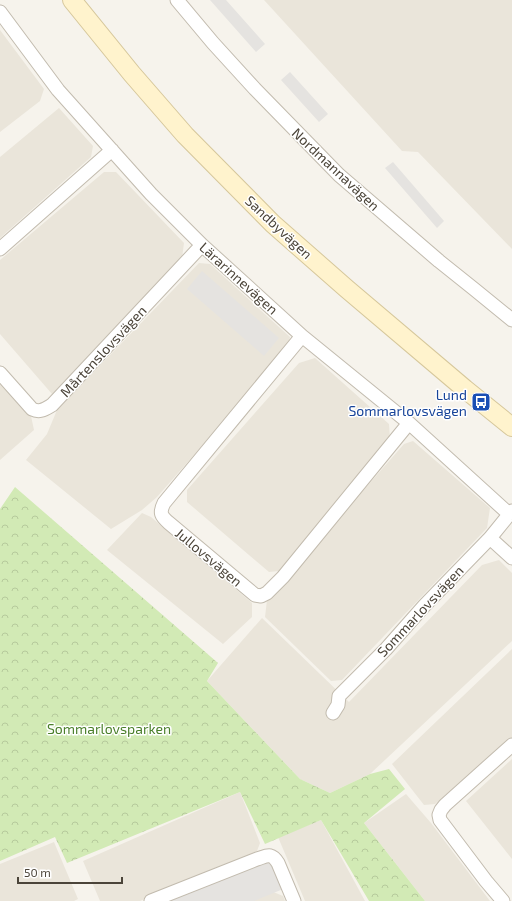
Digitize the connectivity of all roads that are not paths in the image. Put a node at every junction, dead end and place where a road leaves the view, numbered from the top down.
1 (72, 0) edge
2 (177, 0) edge
3 (0, 12) edge
4 (112, 150) junction
5 (202, 244) junction
6 (0, 249) edge
7 (512, 320) edge
8 (302, 336) junction
9 (0, 373) edge
10 (409, 423) junction
11 (512, 428) edge
12 (511, 513) edge
13 (490, 538) junction
14 (512, 558) edge
15 (333, 713) dead end
16 (512, 745) edge
17 (151, 901) edge
18 (294, 901) edge
19 (503, 901) edge

1 - 11 main road, Sandbyvägen
2 - 7 street, Nordmannavägen
3 - 4 street, Lärarinnevägen
4 - 5 street, Lärarinnevägen
4 - 6 street
5 - 8 street, Lärarinnevägen
5 - 9 street, Mårtenslovsvägen
8 - 10 street, Lärarinnevägen
8 - 10 street, Jullovsvägen
10 - 12 street, Lärarinnevägen
12 - 13 street, Sommarlovsvägen
13 - 14 street
13 - 15 street, Sommarlovsvägen
16 - 19 street
17 - 18 street

